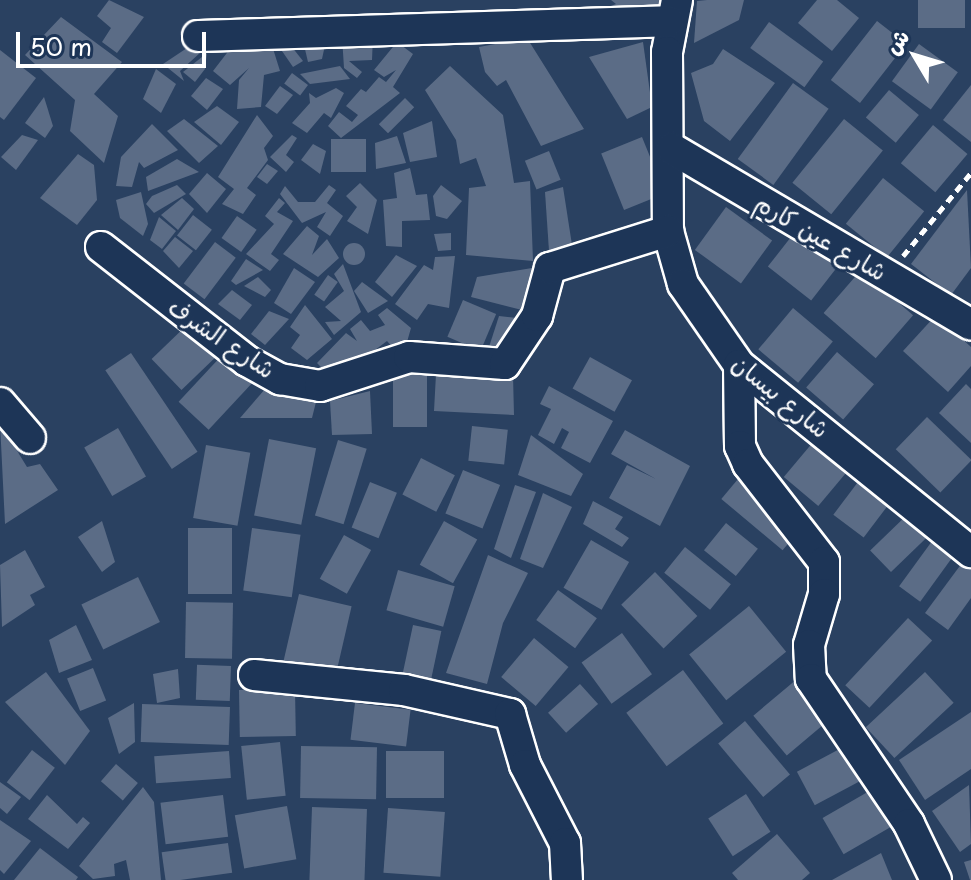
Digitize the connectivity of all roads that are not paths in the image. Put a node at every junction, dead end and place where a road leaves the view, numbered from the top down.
1 (673, 11) edge
2 (543, 12) edge
3 (198, 36) dead end
4 (671, 148) junction
5 (668, 231) junction
6 (101, 247) dead end
7 (971, 325) edge
8 (739, 365) junction
9 (0, 403) edge
10 (30, 438) dead end
11 (971, 552) edge
12 (254, 675) dead end
13 (568, 868) edge
14 (936, 880) edge

1 - 2 street
1 - 4 street, شارع بيسان
2 - 3 street
4 - 5 street, شارع بيسان
4 - 7 street, شارع عين كارم
5 - 6 street, شارع الشرف
5 - 8 street, شارع بيسان
8 - 11 street, شارع بيسان
8 - 14 street
9 - 10 street
12 - 13 street

